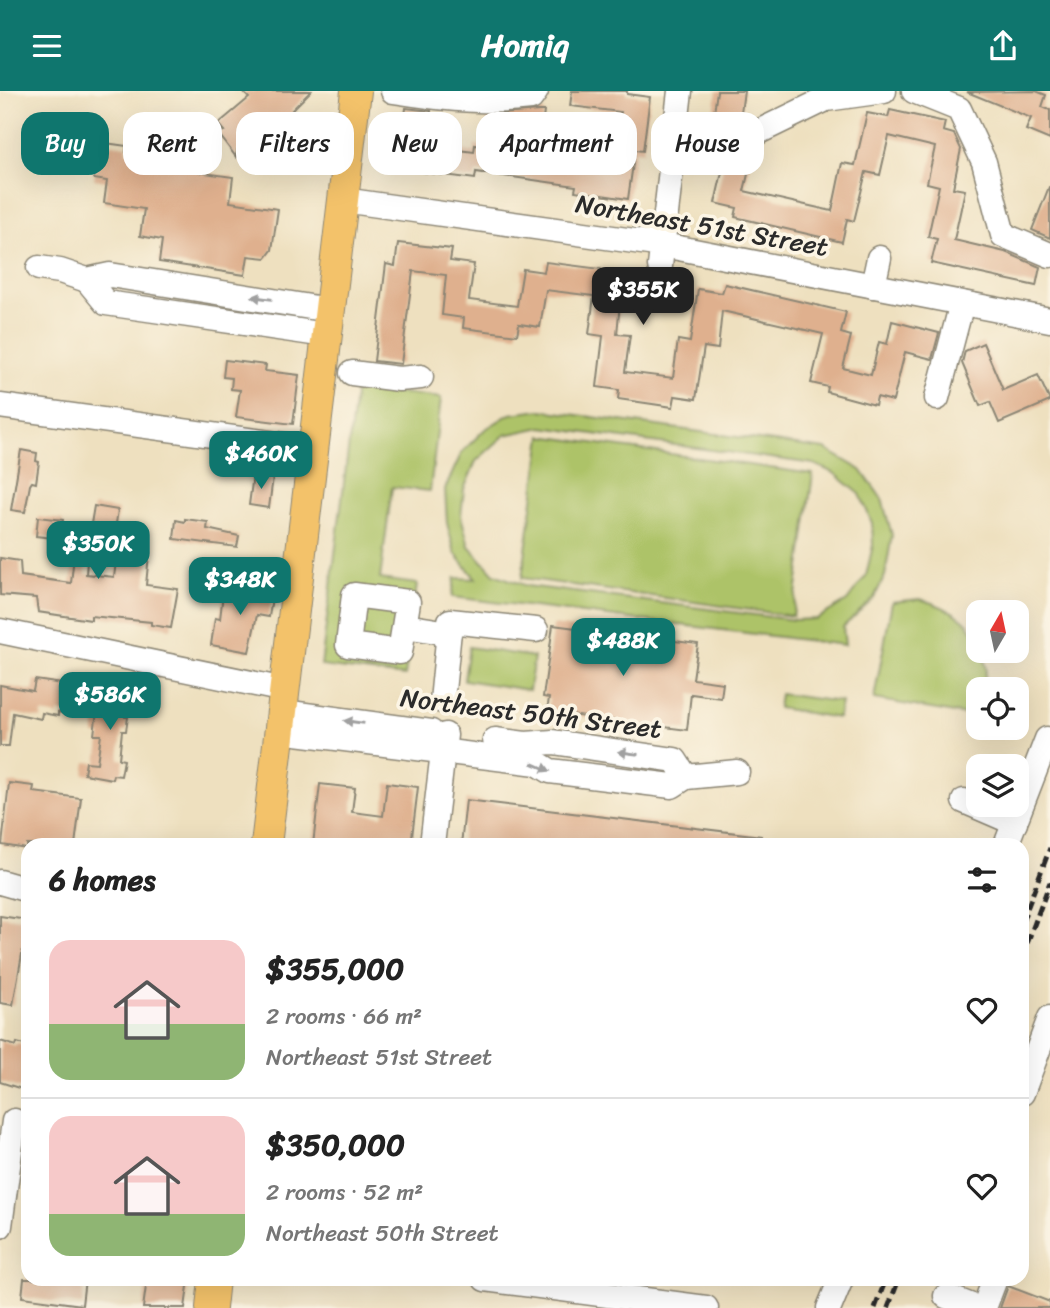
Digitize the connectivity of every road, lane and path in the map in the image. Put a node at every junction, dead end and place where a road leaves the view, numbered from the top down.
1 (356, 91) edge
2 (393, 91) edge
3 (537, 91) edge
4 (680, 91) edge
5 (884, 91) edge
6 (914, 91) edge
7 (354, 112) edge
8 (677, 112) edge
9 (764, 129) edge
10 (346, 175) edge
11 (670, 175) edge
12 (343, 200) junction
13 (1050, 254) edge
14 (662, 255) junction
15 (879, 258) dead end
16 (39, 268) dead end
17 (87, 280) junction
18 (149, 282) junction
19 (873, 286) junction
20 (962, 303) junction
21 (145, 309) junction
22 (1050, 320) edge
23 (328, 322) junction
24 (352, 373) dead end
25 (421, 377) dead end
26 (937, 398) dead end
27 (0, 406) edge
28 (314, 449) junction
29 (405, 626) dead end
30 (536, 630) dead end
31 (0, 631) edge
32 (449, 633) junction
33 (442, 701) dead end
34 (283, 711) junction
35 (1046, 739) dead end
36 (444, 742) junction
37 (737, 772) dead end
38 (964, 801) dead end
39 (1010, 834) edge
40 (268, 838) edge
41 (433, 838) edge
42 (0, 883) edge
43 (21, 888) edge
44 (1050, 1018) edge
45 (1029, 1074) edge
46 (14, 1121) edge
47 (0, 1226) edge
48 (213, 1286) edge
49 (538, 1286) edge
50 (838, 1286) edge
51 (992, 1286) edge
52 (946, 1294) edge
53 (211, 1308) edge
54 (706, 1308) edge
55 (829, 1308) edge
56 (977, 1308) edge
57 (984, 1308) edge

1 - 7 main road
2 - 3 street
4 - 8 street
5 - 9 street
6 - 13 street
10 - 12 main road
11 - 14 street
12 - 14 street, Northeast 51st Street
12 - 23 main road
14 - 19 street, Northeast 51st Street
15 - 19 street
16 - 17 street
17 - 18 street
17 - 21 street
18 - 21 street
23 -> 18 street
19 - 20 street, Northeast 51st Street
20 - 22 street, Northeast 51st Street
20 - 26 street
21 - 23 street
23 - 28 main road
24 - 25 street
27 - 28 street
28 - 34 main road
29 - 32 street
30 - 32 street
31 - 34 street, Northeast 50th Street
32 - 33 street
34 - 36 street, Northeast 50th Street
34 - 40 main road
35 - 39 street
36 - 37 street, Northeast 50th Street
36 - 41 street
38 - 39 street
42 - 43 street
44 - 45 street
46 - 47 street
48 - 53 main road
49 - 54 street
50 - 55 street
51 - 57 street
52 - 56 street

